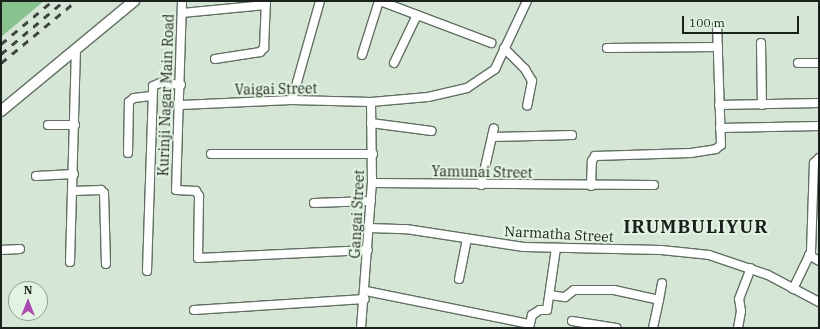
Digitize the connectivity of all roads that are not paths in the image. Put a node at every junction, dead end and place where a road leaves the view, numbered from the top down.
1 (134, 1) edge
2 (182, 1) edge
3 (320, 1) edge
4 (380, 1) edge
5 (527, 1) edge
6 (266, 3) edge
7 (182, 13) junction
8 (417, 15) junction
9 (717, 25) dead end
10 (491, 43) dead end
11 (761, 43) dead end
12 (718, 47) junction
13 (504, 48) junction
14 (607, 48) dead end
15 (76, 49) junction
16 (362, 55) dead end
17 (215, 59) dead end
18 (394, 62) dead end
19 (798, 63) dead end
20 (819, 63) edge
21 (181, 85) junction
22 (151, 96) junction
23 (292, 100) junction
24 (372, 102) junction
25 (819, 102) edge
26 (181, 105) junction
27 (762, 105) junction
28 (527, 106) dead end
29 (720, 106) junction
30 (1, 111) edge
31 (372, 123) junction
32 (48, 125) dead end
33 (75, 125) junction
34 (819, 126) edge
35 (494, 128) dead end
36 (720, 128) junction
37 (431, 131) dead end
38 (572, 135) dead end
39 (492, 137) junction
40 (128, 153) dead end
41 (211, 154) dead end
42 (373, 154) junction
43 (819, 158) edge
44 (74, 174) junction
45 (36, 176) dead end
46 (372, 183) junction
47 (481, 185) junction
48 (591, 186) junction
49 (654, 186) dead end
50 (74, 191) junction
51 (371, 201) junction
52 (314, 203) dead end
53 (370, 228) junction
54 (467, 239) junction
55 (556, 248) junction
56 (20, 249) dead end
57 (1, 250) edge
58 (368, 250) junction
59 (809, 255) junction
60 (819, 261) edge
61 (70, 262) dead end
62 (106, 264) dead end
63 (751, 268) junction
64 (147, 271) dead end
65 (459, 279) dead end
66 (662, 283) dead end
67 (793, 289) junction
68 (365, 295) junction
69 (550, 295) junction
70 (659, 300) junction
71 (819, 302) edge
72 (194, 310) dead end
73 (572, 321) dead end
74 (529, 326) edge
75 (361, 328) edge
76 (616, 328) edge
77 (653, 328) edge
78 (738, 328) edge

1 - 15 street
2 - 7 street, Kurinji Nagar Main Road
3 - 23 street
4 - 8 street
4 - 16 street
5 - 13 street, Vaigai Street
6 - 7 street
6 - 17 street
7 - 21 street, Kurinji Nagar Main Road
8 - 10 street
8 - 18 street
9 - 12 street
11 - 27 street
12 - 14 street
12 - 29 street
13 - 24 street, Vaigai Street
13 - 28 street
15 - 30 street
15 - 33 street
19 - 20 street
21 - 22 street
21 - 26 street, Kurinji Nagar Main Road
22 - 40 street
22 - 64 street
23 - 24 street, Vaigai Street
23 - 26 street, Vaigai Street
24 - 31 street, Gangai Street
25 - 27 street
26 - 58 street, Kurinji Nagar Main Road
27 - 29 street
29 - 36 street
31 - 37 street
31 - 42 street, Gangai Street
32 - 33 street
33 - 44 street
34 - 36 street
35 - 39 street
36 - 48 street
38 - 39 street
39 - 47 street
41 - 42 street
42 - 46 street, Gangai Street
43 - 59 street
44 - 45 street
44 - 50 street
46 - 47 street, Yamunai Street
46 - 51 street, Gangai Street
47 - 48 street, Yamunai Street
48 - 49 street, Yamunai Street
50 - 61 street
50 - 62 street
51 - 52 street
51 - 53 street, Gangai Street
53 - 54 street, Narmatha Street
53 - 58 street, Gangai Street
54 - 55 street, Narmatha Street
54 - 65 street
55 - 63 street, Narmatha Street
55 - 69 street
56 - 57 street
58 - 68 street, Gangai Street
59 - 60 street
59 - 67 street
63 - 67 street, Narmatha Street
63 - 78 street
66 - 70 street
67 - 71 street, Narmatha Street
68 - 72 street
68 - 74 street
68 - 75 street, Gangai Street
69 - 70 street
69 - 74 street
70 - 77 street
73 - 76 street

